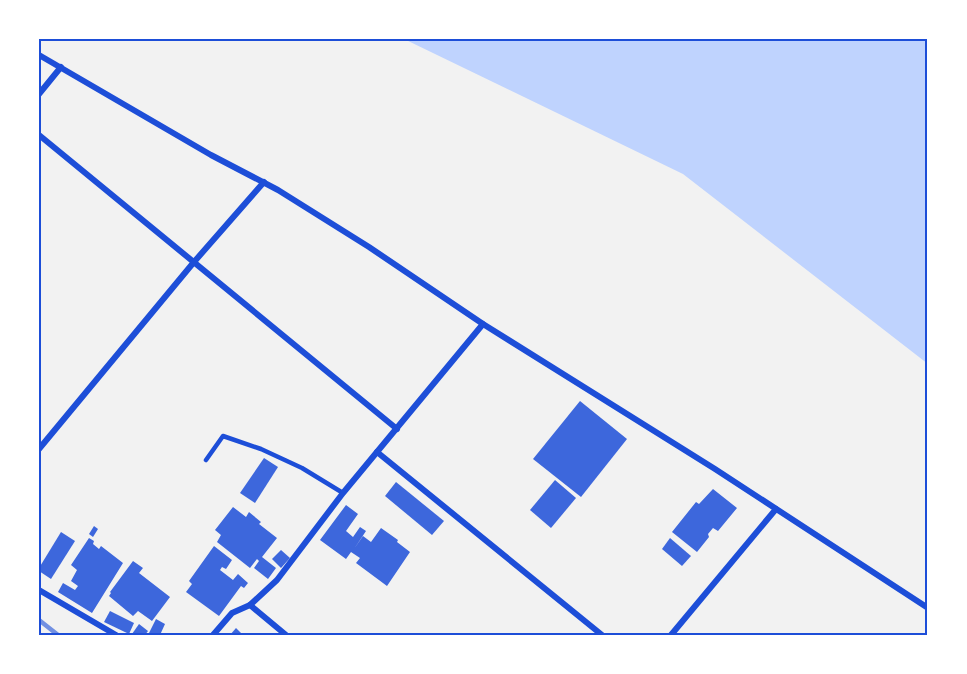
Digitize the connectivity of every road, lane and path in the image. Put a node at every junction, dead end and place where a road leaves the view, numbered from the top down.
1 (39, 55) edge
2 (61, 67) junction
3 (39, 94) edge
4 (39, 135) edge
5 (264, 182) junction
6 (194, 262) junction
7 (483, 324) junction
8 (397, 429) junction
9 (39, 449) edge
10 (377, 452) junction
11 (206, 460) dead end
12 (343, 493) junction
13 (776, 509) junction
14 (39, 590) edge
15 (250, 605) junction
16 (928, 608) edge
17 (116, 635) edge
18 (213, 635) edge
19 (286, 635) edge
20 (602, 635) edge
21 (671, 635) edge

1 - 2 street
2 - 3 street
2 - 5 street
4 - 6 street
5 - 6 street
5 - 7 street
6 - 8 street
6 - 9 street
7 - 8 street
7 - 13 street
8 - 10 street
10 - 12 street
10 - 20 street
11 - 12 lane
12 - 15 street
13 - 16 street
13 - 21 street
14 - 17 street
15 - 18 street
15 - 19 street

